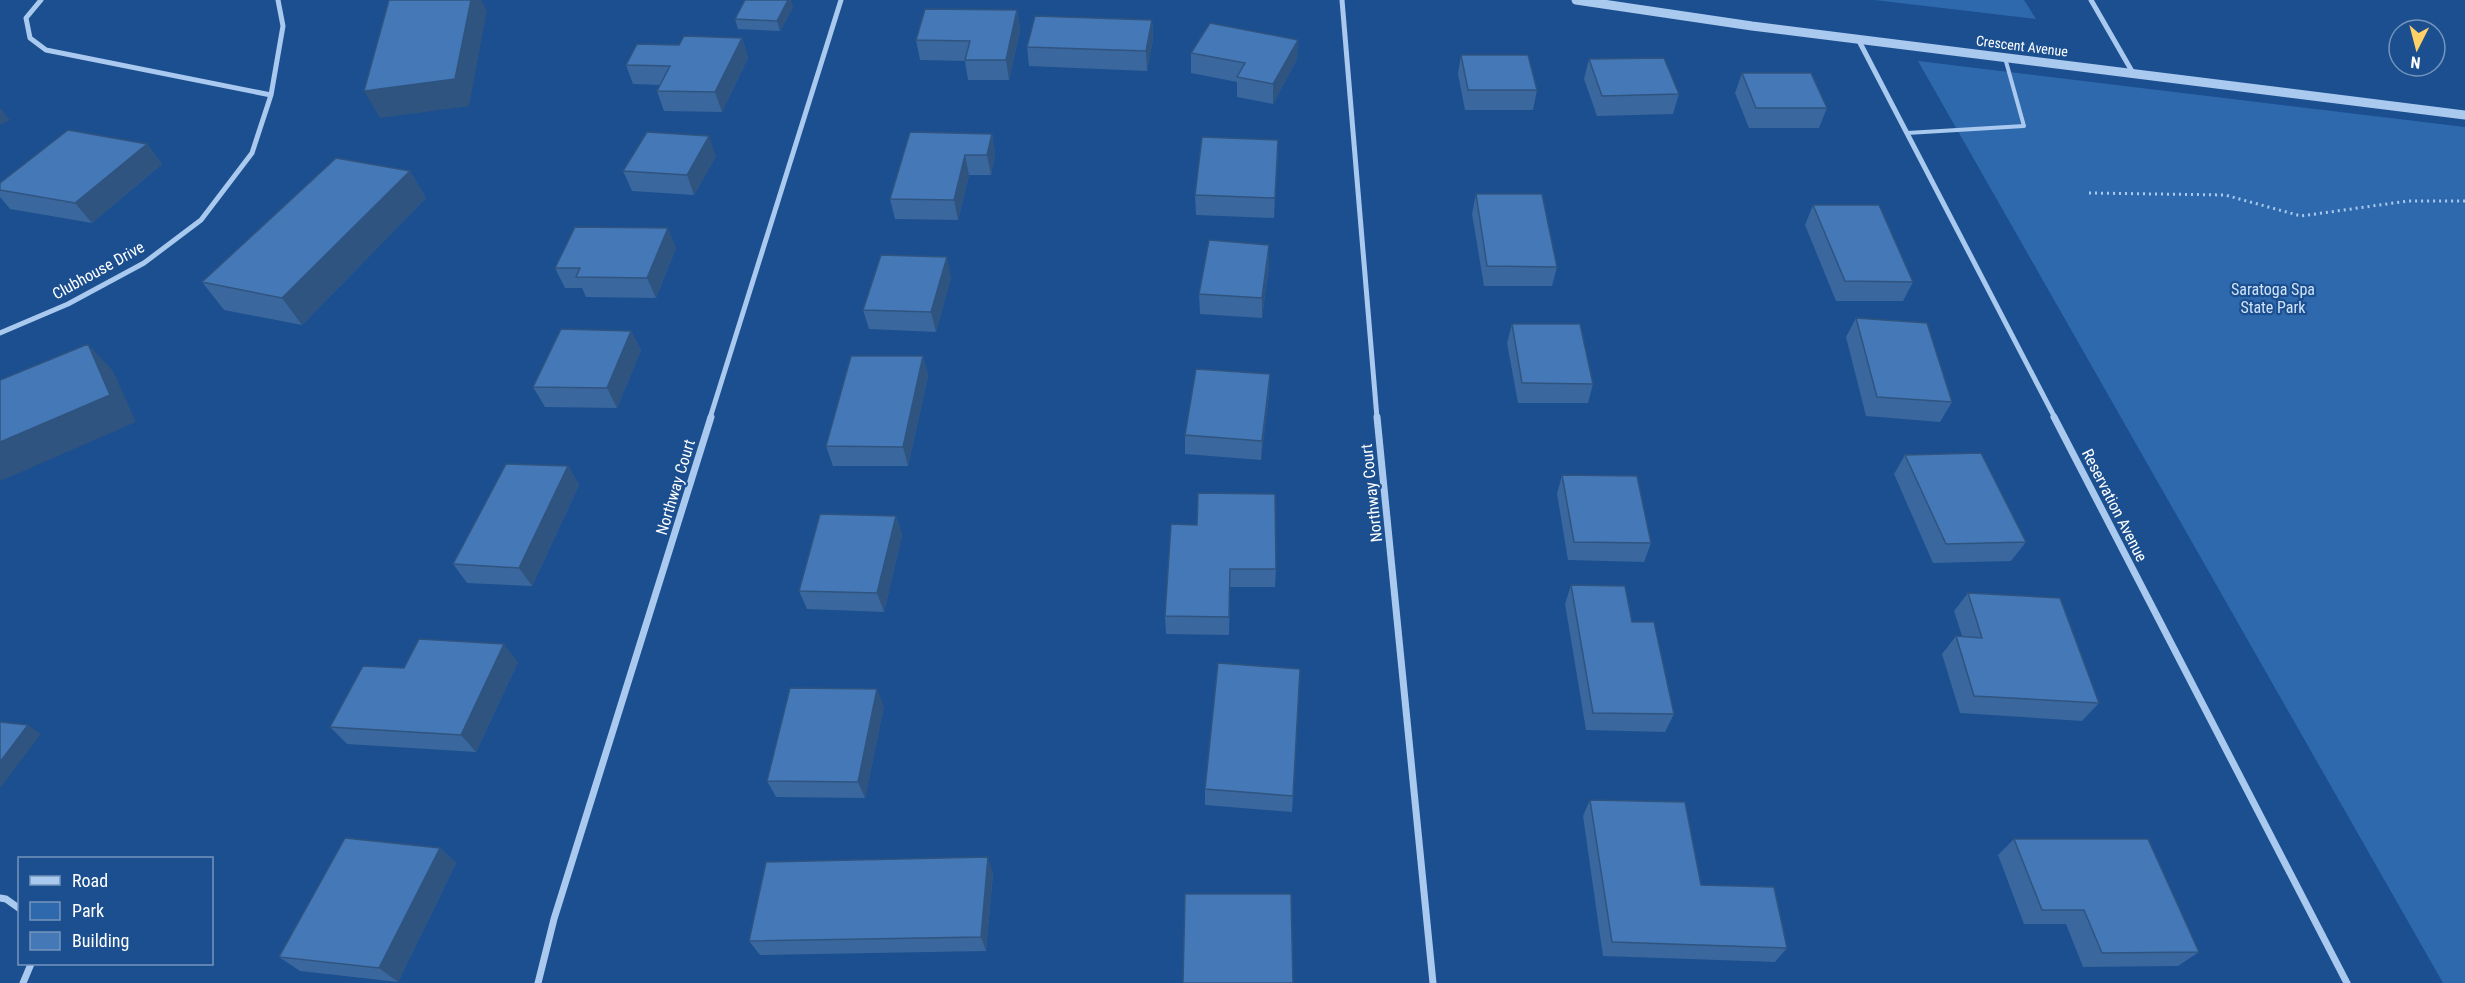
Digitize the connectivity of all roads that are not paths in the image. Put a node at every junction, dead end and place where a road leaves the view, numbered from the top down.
1 (41, 0) edge
2 (278, 0) edge
3 (841, 0) edge
4 (1342, 0) edge
5 (1576, 0) edge
6 (2091, 0) edge
7 (1858, 39) junction
8 (2005, 58) junction
9 (2133, 74) junction
10 (272, 95) junction
11 (2465, 115) edge
12 (1907, 133) junction
13 (0, 333) edge
14 (0, 898) edge
15 (18, 908) edge
16 (30, 965) edge
17 (23, 983) edge
18 (538, 983) edge
19 (1433, 983) edge
20 (2347, 983) edge

1 - 10 street
2 - 10 street, Clubhouse Drive
3 - 18 street, Northway Court
4 - 19 street, Northway Court
5 - 7 street, Crescent Avenue
6 - 9 street
7 - 8 street, Crescent Avenue
7 - 12 street, Reservation Avenue
8 - 9 street, Crescent Avenue
8 - 12 lane
9 - 11 street, Crescent Avenue
10 - 13 street, Clubhouse Drive
12 - 20 street, Reservation Avenue
14 - 15 street
16 - 17 street

